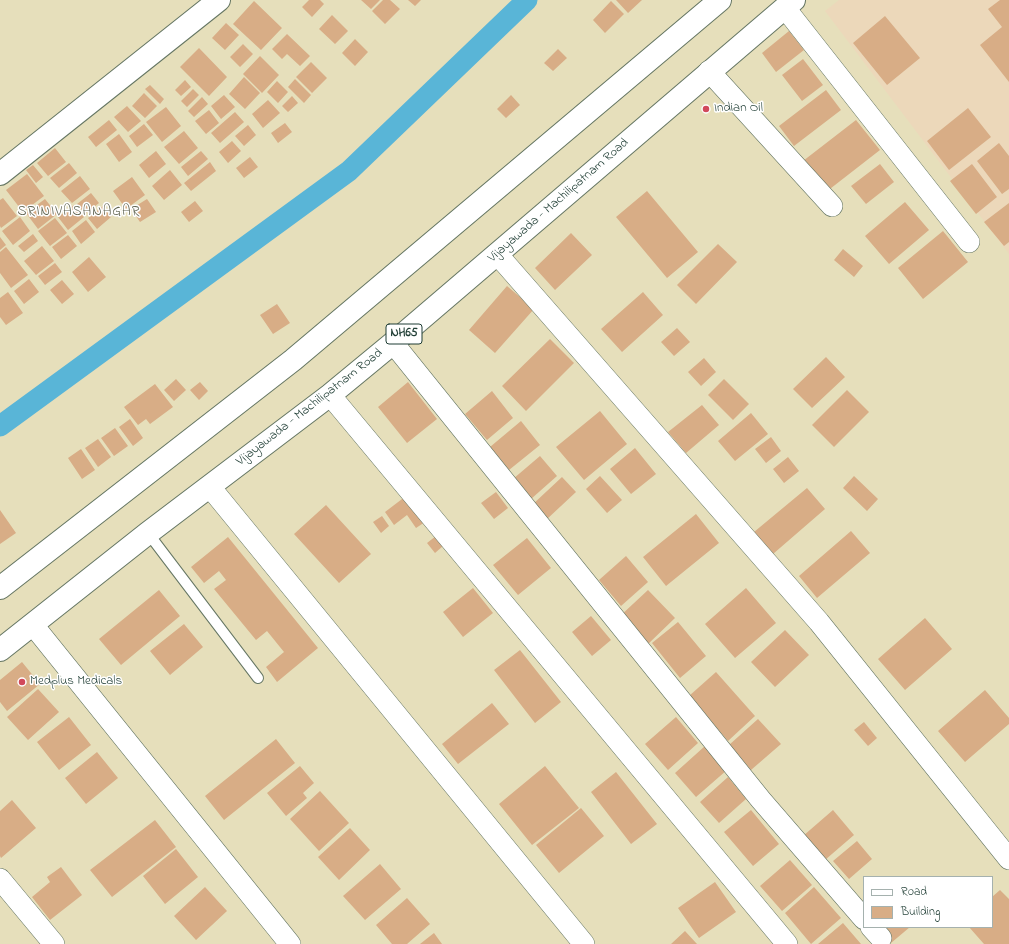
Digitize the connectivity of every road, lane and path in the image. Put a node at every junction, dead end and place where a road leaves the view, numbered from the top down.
1 (219, 0) edge
2 (720, 0) edge
3 (789, 4) edge
4 (709, 71) junction
5 (0, 174) edge
6 (832, 206) dead end
7 (970, 242) dead end
8 (497, 254) junction
9 (393, 343) junction
10 (330, 395) junction
11 (210, 487) junction
12 (148, 533) junction
13 (0, 588) edge
14 (33, 625) junction
15 (0, 650) edge
16 (258, 678) dead end
17 (1009, 859) edge
18 (0, 879) edge
19 (863, 918) edge
20 (54, 944) edge
21 (290, 944) edge
22 (584, 944) edge
23 (787, 944) edge

1 - 5 main road
2 - 13 main road
3 - 4 main road, Vijayawada - Machilipatnam Road / NH65
3 - 7 street
4 - 6 street
4 - 8 main road, Vijayawada - Machilipatnam Road / NH65
8 - 9 main road, Vijayawada - Machilipatnam Road / NH65
8 - 17 street
9 - 10 main road, Vijayawada - Machilipatnam Road / NH65
9 - 19 street
10 - 11 main road, Vijayawada - Machilipatnam Road / NH65
10 - 23 street
11 - 12 main road, Vijayawada - Machilipatnam Road / NH65
11 - 22 street
12 - 14 main road, Vijayawada - Machilipatnam Road / NH65
12 - 16 lane
14 - 15 main road, Vijayawada - Machilipatnam Road / NH65
14 - 21 street
18 - 20 street

